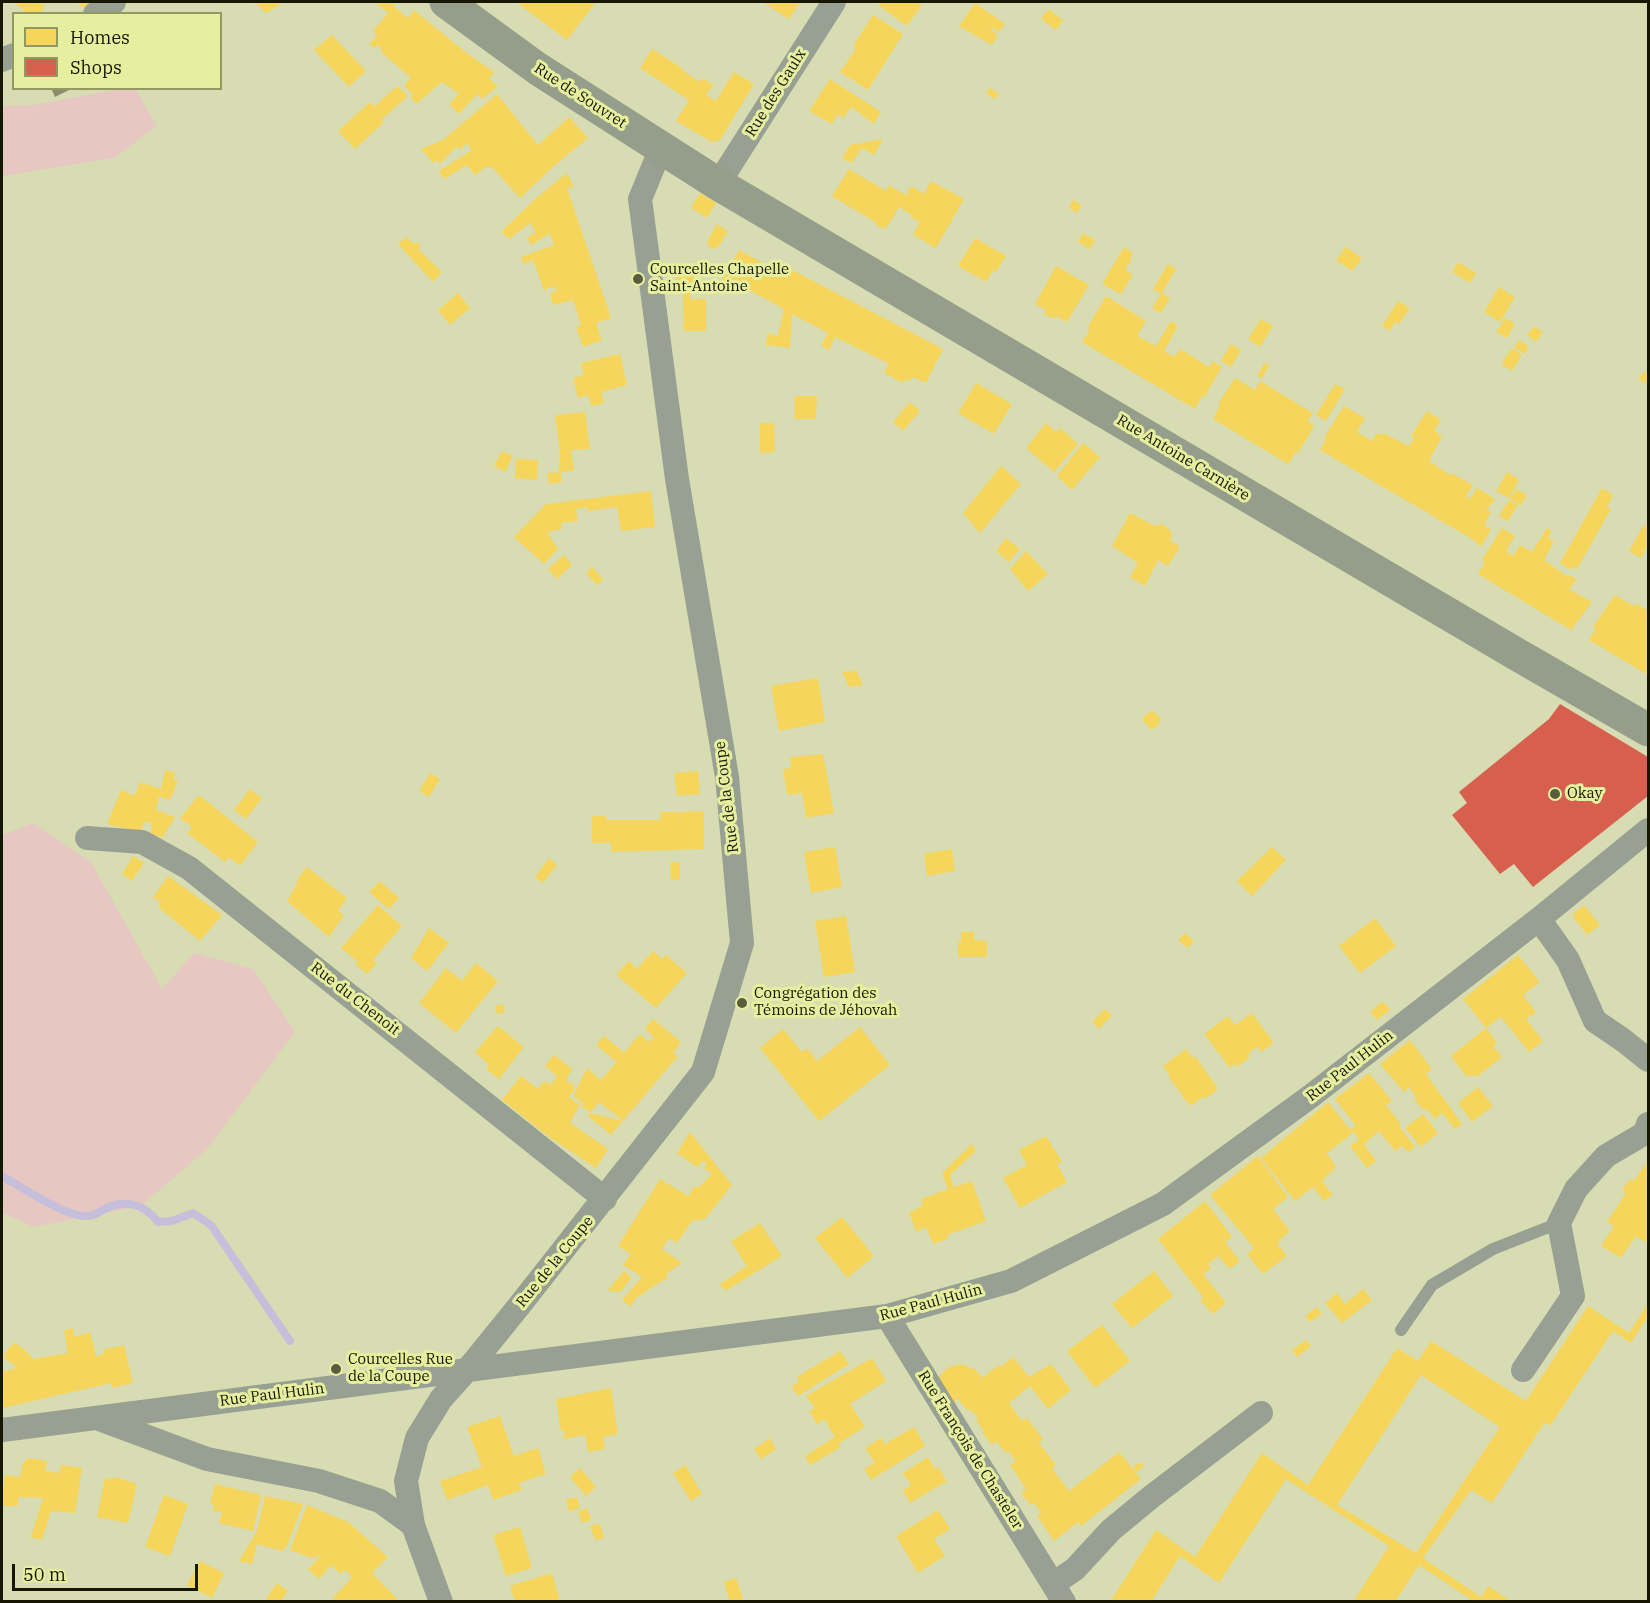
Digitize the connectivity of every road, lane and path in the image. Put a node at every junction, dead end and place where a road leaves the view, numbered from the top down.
1 (114, 2) edge
2 (447, 2) edge
3 (834, 2) edge
4 (97, 12) edge
5 (661, 148) junction
6 (718, 184) junction
7 (1648, 730) edge
8 (1648, 830) edge
9 (87, 837) dead end
10 (1539, 919) junction
11 (1648, 1060) edge
12 (1648, 1124) edge
13 (605, 1198) junction
14 (1559, 1223) junction
15 (887, 1316) junction
16 (1401, 1330) dead end
17 (468, 1370) junction
18 (1523, 1370) dead end
19 (1261, 1413) dead end
20 (95, 1418) junction
21 (2, 1430) edge
22 (413, 1525) junction
23 (1059, 1593) edge
24 (441, 1602) edge

1 - 4 street
2 - 5 main road, Rue de Souvret
3 - 6 street, Rue des Gaulx
5 - 6 main road, Rue de Souvret
5 - 13 street, Rue de la Coupe
6 - 7 main road, Rue Antoine Carnière
8 - 10 street, Rue Paul Hulin
9 - 13 street, Rue du Chenoit
10 - 11 street
10 - 15 street, Rue Paul Hulin
12 - 14 street
13 - 17 street, Rue de la Coupe
14 - 16 lane
14 - 18 street
15 - 17 street, Rue Paul Hulin
15 - 23 street, Rue François de Chasteler
17 - 20 street, Rue Paul Hulin
17 - 22 street, Rue de la Coupe
19 - 23 street, Rue François de Chasteler
20 - 21 street, Rue Paul Hulin
20 - 22 street
22 - 24 street, Rue de la Coupe

